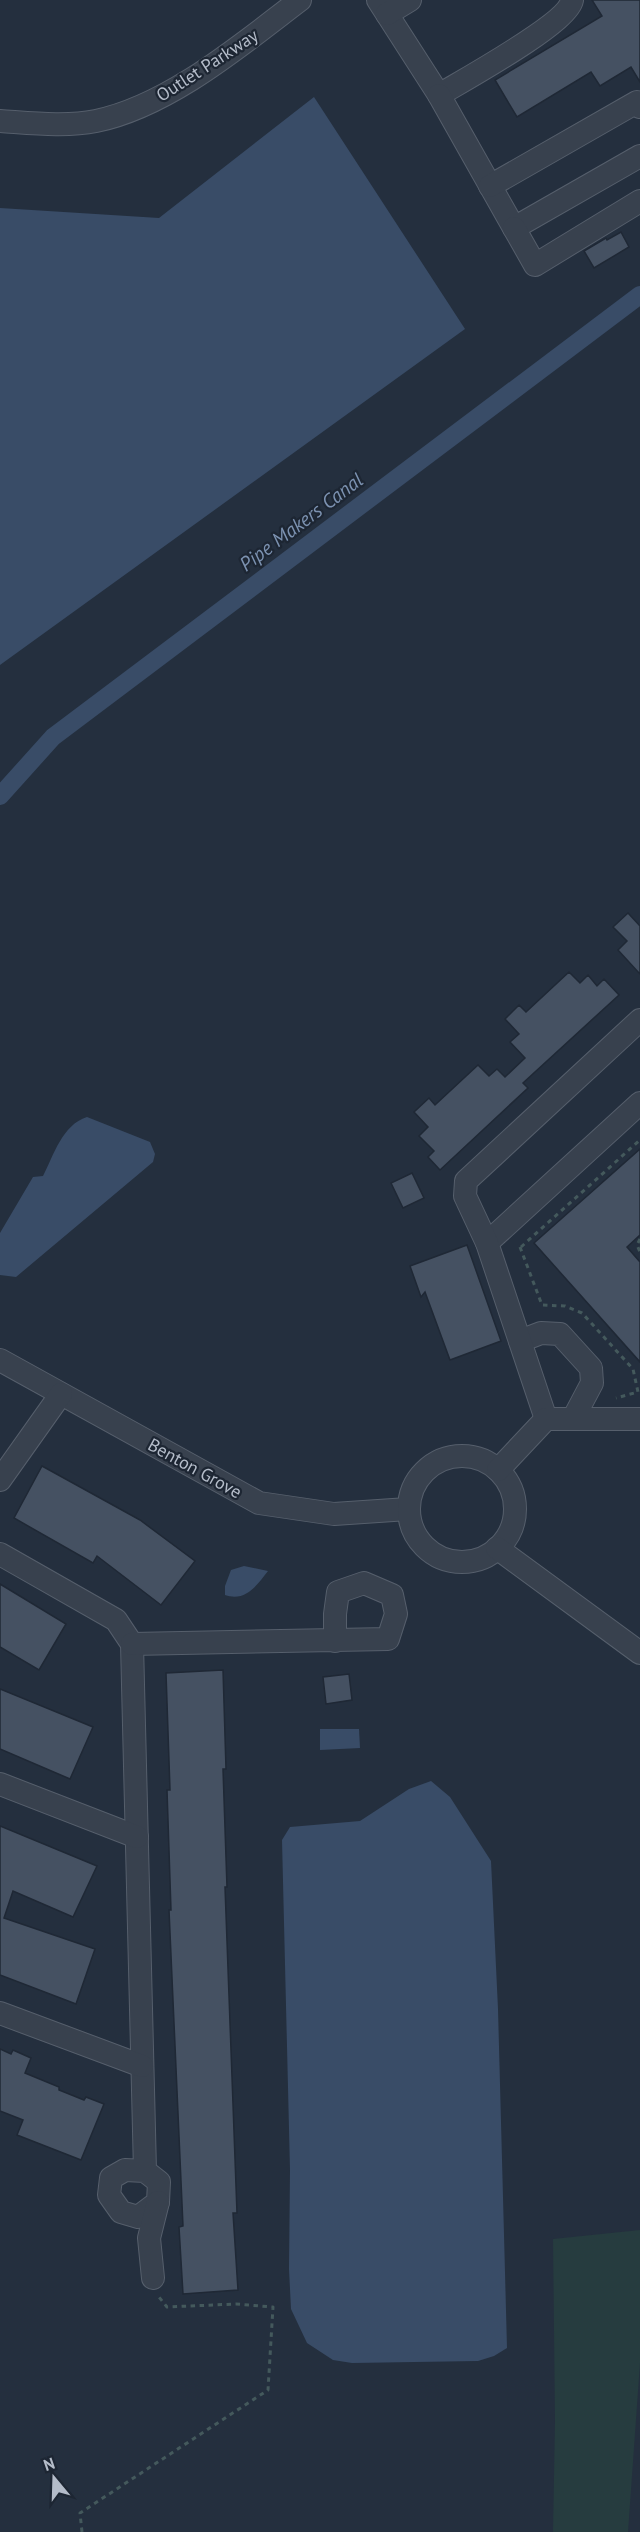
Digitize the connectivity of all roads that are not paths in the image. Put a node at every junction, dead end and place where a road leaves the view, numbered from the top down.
1 (300, 0) edge
2 (410, 0) edge
3 (572, 0) edge
4 (383, 7) edge
5 (439, 96) junction
6 (640, 107) edge
7 (0, 121) edge
8 (640, 156) edge
9 (490, 186) junction
10 (640, 201) edge
11 (514, 228) junction
12 (640, 1020) edge
13 (640, 1103) edge
14 (492, 1239) junction
15 (520, 1341) junction
16 (0, 1360) edge
17 (62, 1394) junction
18 (546, 1419) junction
19 (573, 1419) junction
20 (640, 1419) edge
21 (498, 1470) junction
22 (0, 1480) edge
23 (408, 1509) junction
24 (497, 1548) junction
25 (0, 1554) edge
26 (335, 1641) dead end
27 (132, 1644) junction
28 (640, 1653) edge
29 (0, 1784) edge
30 (137, 1837) junction
31 (0, 2013) edge
32 (142, 2066) junction
33 (145, 2171) junction
34 (158, 2202) junction
35 (153, 2278) road end

1 - 7 street, Outlet Parkway
2 - 4 street
3 - 5 street
4 - 5 street
5 - 9 street
6 - 9 street
8 - 11 street
9 - 11 street
10 - 11 street
12 - 14 street
13 - 14 street
14 - 15 street
15 - 18 street
15 - 19 street
16 - 17 street, Benton Grove
17 - 22 street
17 - 23 street, Benton Grove
18 - 19 street
18 - 21 street
19 - 20 street
21 - 23 street
21 - 24 street
23 - 24 street
24 - 28 street
25 - 27 street
26 - 27 street
27 - 30 street
29 - 30 street
30 - 32 street
31 - 32 street
32 - 33 street
33 - 34 street
33 - 34 street
34 - 35 street

